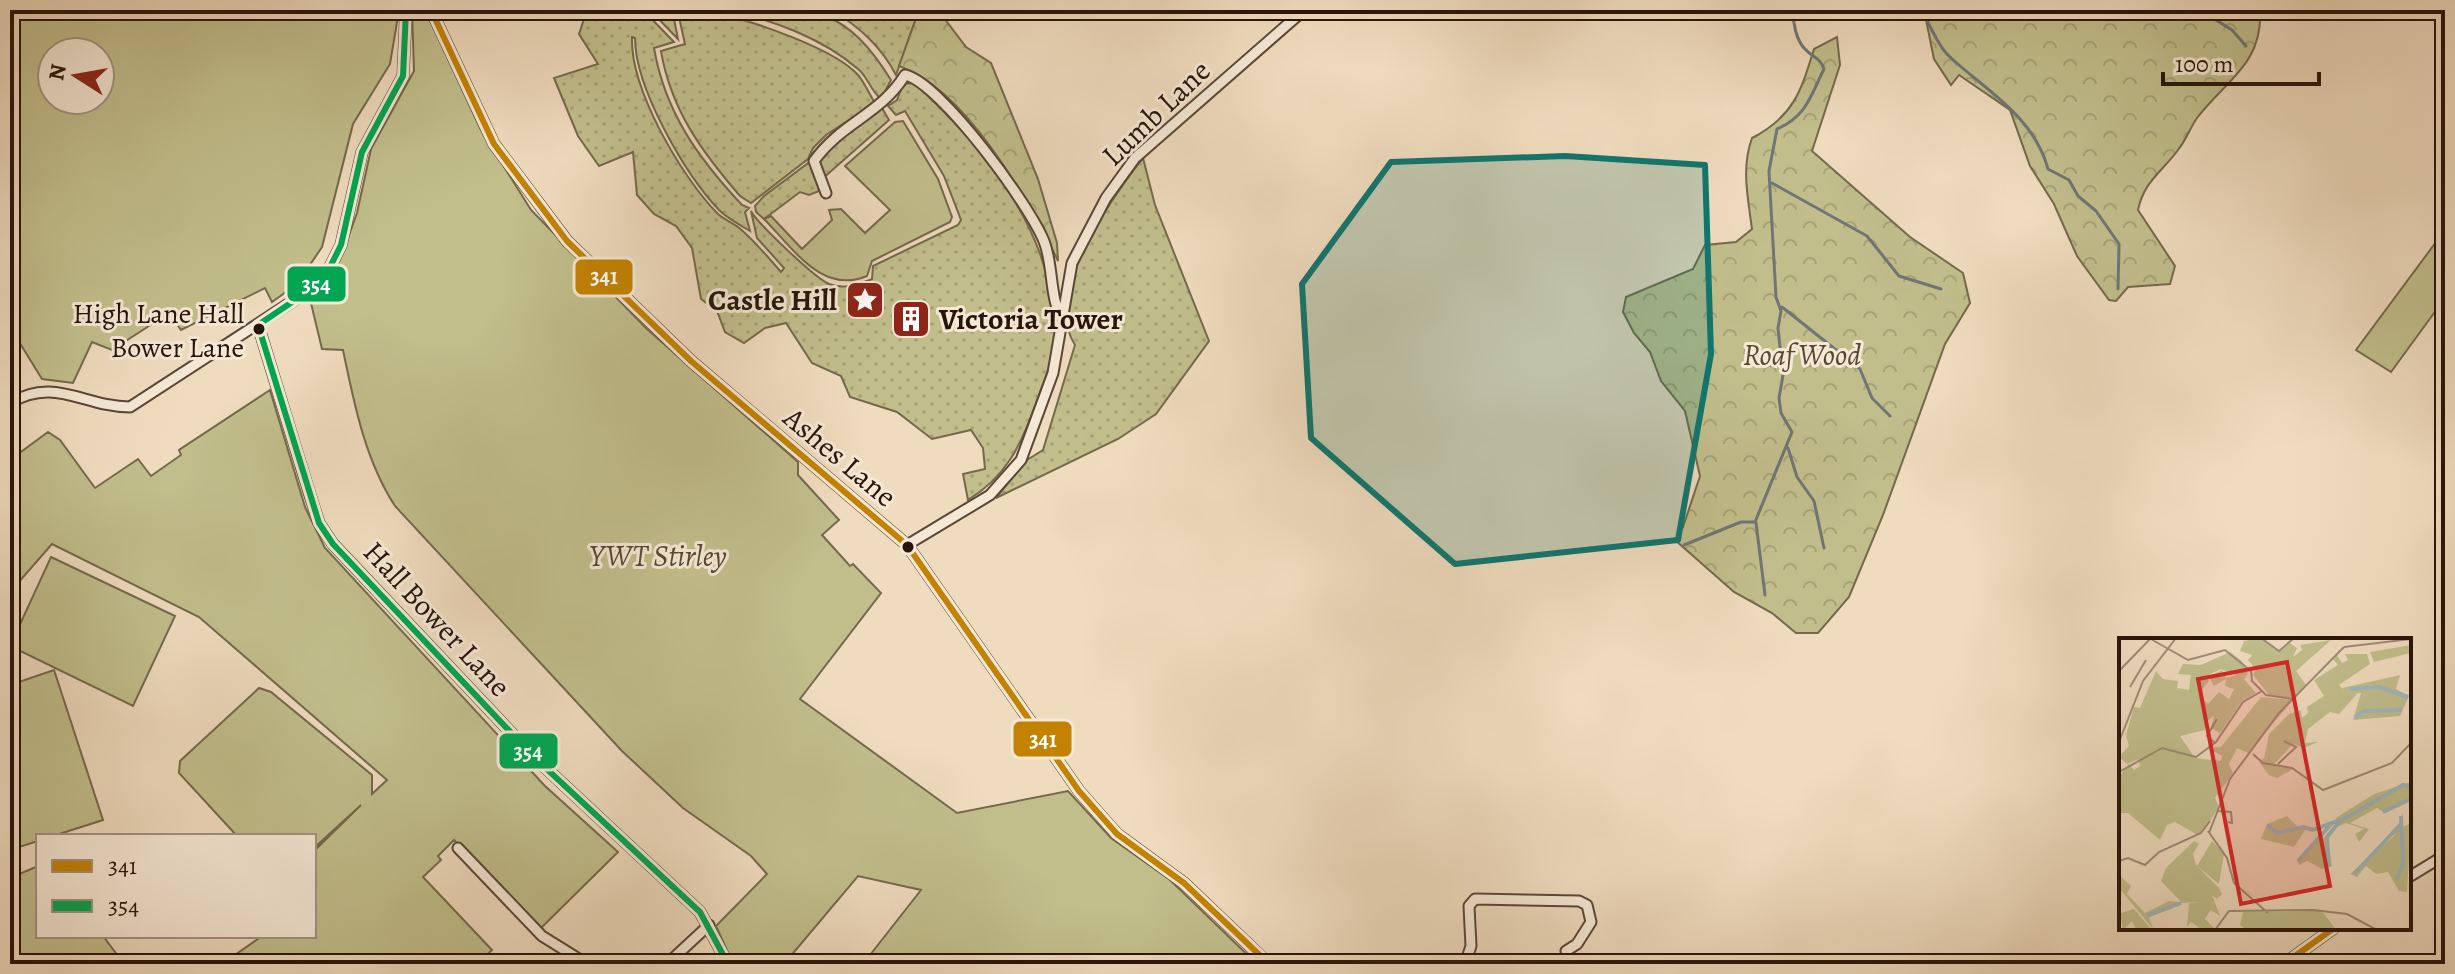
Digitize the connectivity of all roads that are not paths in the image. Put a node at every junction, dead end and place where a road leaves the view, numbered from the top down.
1 (406, 10) edge
2 (431, 10) edge
3 (1304, 10) edge
4 (826, 193) dead end
5 (1063, 320) junction
6 (258, 325) junction
7 (10, 403) edge
8 (907, 545) junction
9 (458, 848) dead end
10 (2445, 855) edge
11 (2411, 876) edge
12 (709, 925) junction
13 (2331, 930) edge
14 (1566, 951) dead end
15 (587, 964) edge
16 (667, 964) edge
17 (728, 964) edge
18 (1269, 964) edge
19 (1465, 964) edge
20 (2284, 964) edge

1 - 6 street
2 - 8 street, Ashes Lane
3 - 5 street, Lumb Lane
4 - 5 street
5 - 8 street, Lumb Lane
6 - 7 street
6 - 12 street, Hall Bower Lane
8 - 18 street, Ashes Lane
9 - 15 street
10 - 11 street
12 - 16 street
12 - 17 street, Hall Bower Lane
13 - 20 street
14 - 19 street

